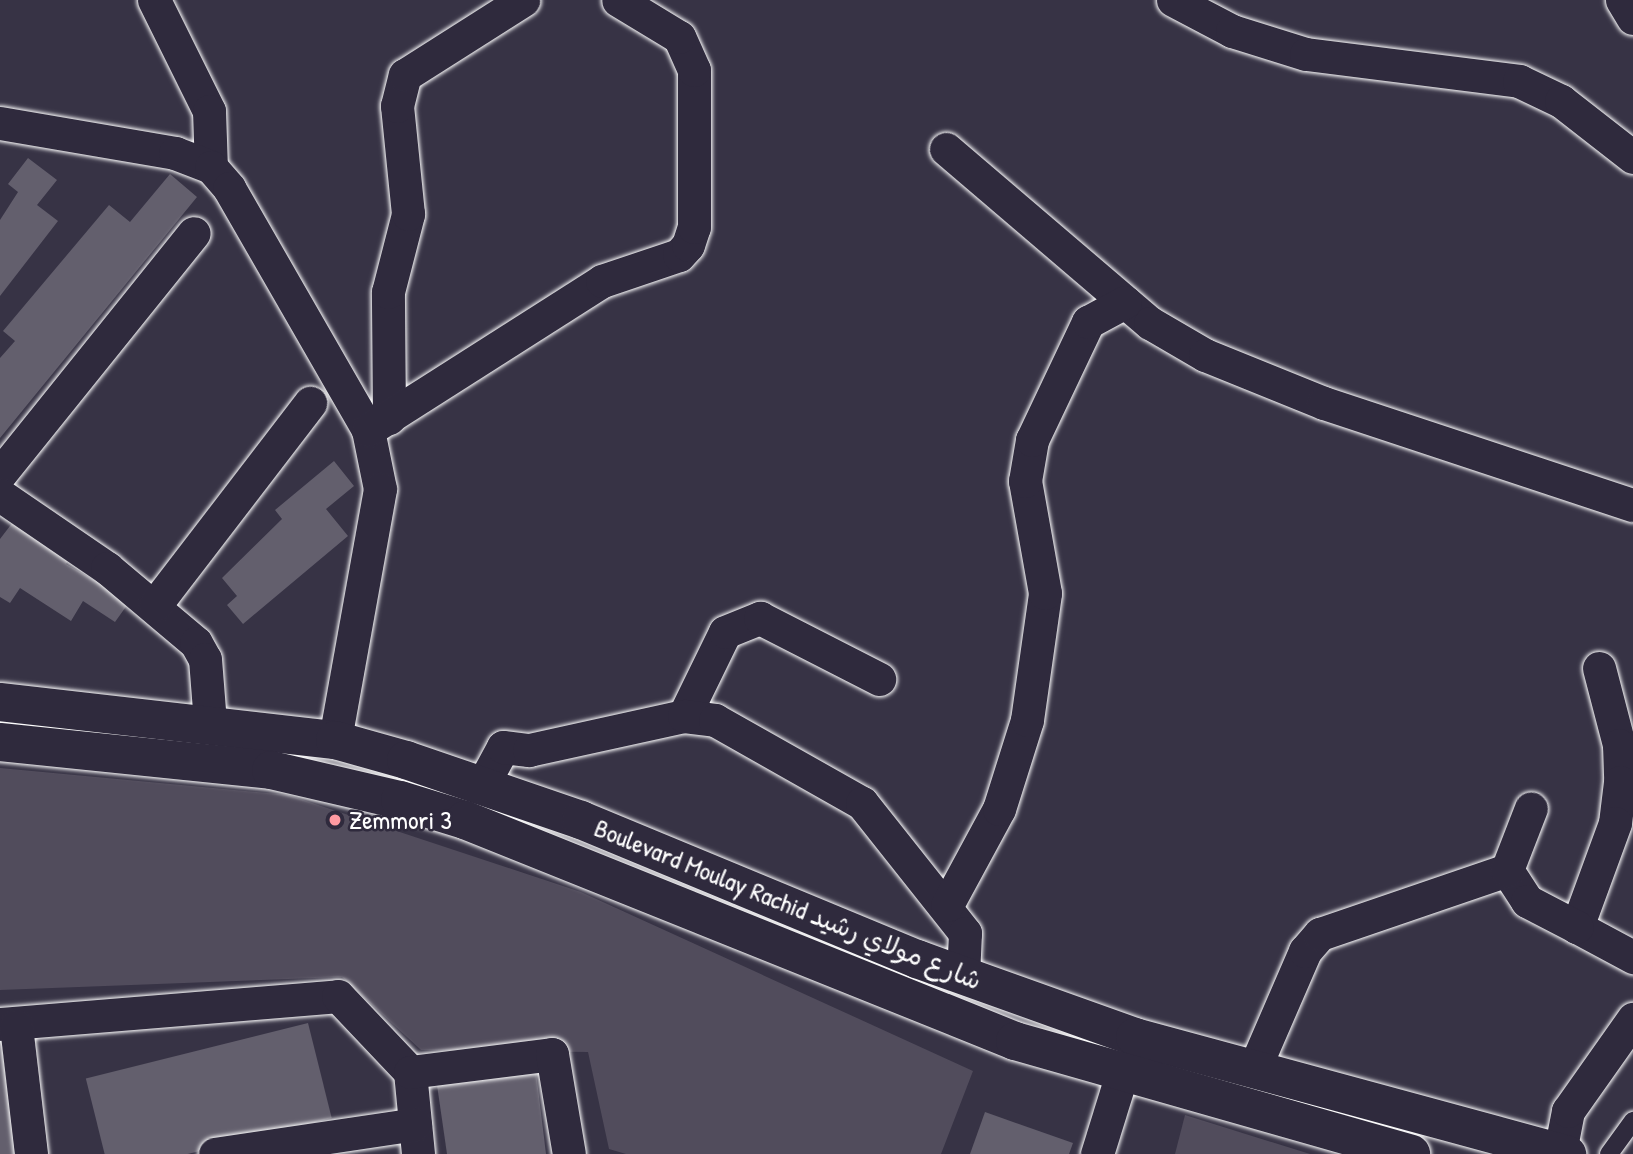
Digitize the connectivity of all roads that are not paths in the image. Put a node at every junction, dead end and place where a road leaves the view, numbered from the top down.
1 (154, 0) edge
2 (523, 0) edge
3 (618, 0) edge
4 (1173, 0) edge
5 (1622, 0) edge
6 (1633, 19) edge
7 (0, 123) edge
8 (946, 149) dead end
9 (1633, 157) edge
10 (211, 167) junction
11 (194, 233) dead end
12 (1125, 302) junction
13 (310, 403) dead end
14 (379, 424) junction
15 (0, 474) edge
16 (0, 495) edge
17 (1633, 505) edge
18 (155, 605) junction
19 (1599, 668) dead end
20 (879, 679) dead end
21 (0, 702) edge
22 (684, 716) junction
23 (210, 723) junction
24 (335, 740) junction
25 (0, 742) edge
26 (483, 784) junction
27 (1531, 808) dead end
28 (1624, 811) edge
29 (1507, 870) junction
30 (947, 905) junction
31 (1577, 927) junction
32 (1633, 957) edge
33 (963, 975) junction
34 (1633, 1019) edge
35 (8, 1025) edge
36 (1254, 1069) junction
37 (410, 1072) junction
38 (1122, 1073) junction
39 (1633, 1121) edge
40 (417, 1139) edge
41 (1563, 1153) edge
42 (31, 1154) edge
43 (215, 1154) edge
44 (569, 1154) edge
45 (1097, 1154) edge
46 (1410, 1154) edge
47 (1609, 1154) edge

1 - 10 street
2 - 14 street
3 - 14 street
4 - 9 street
5 - 6 street
7 - 10 street
8 - 12 street
10 - 14 street
11 - 15 street
12 - 17 street
12 - 30 street
13 - 18 street
14 - 24 street
16 - 18 street
18 - 23 street
19 - 28 street
20 - 22 street
21 - 23 main road, Boulevard Moulay Rachid شارع مولاي رشيد
22 - 26 street
22 - 30 street
23 - 24 main road, Boulevard Moulay Rachid شارع مولاي رشيد
24 - 26 main road, Boulevard Moulay Rachid شارع مولاي رشيد
25 - 38 main road, Boulevard Moulay Rachid شارع مولاي رشيد
26 - 33 main road, Boulevard Moulay Rachid شارع مولاي رشيد
27 - 29 street
28 - 31 street
29 - 31 street
29 - 36 street
30 - 33 street
31 - 32 street
33 - 36 main road, Boulevard Moulay Rachid شارع مولاي رشيد
34 - 41 street
35 - 37 street
35 - 42 street
36 - 41 main road, Boulevard Moulay Rachid شارع مولاي رشيد
37 - 40 street
37 - 44 street
38 - 45 street
38 - 46 main road, Boulevard Moulay Rachid شارع مولاي رشيد
39 - 47 lane
40 - 43 street

